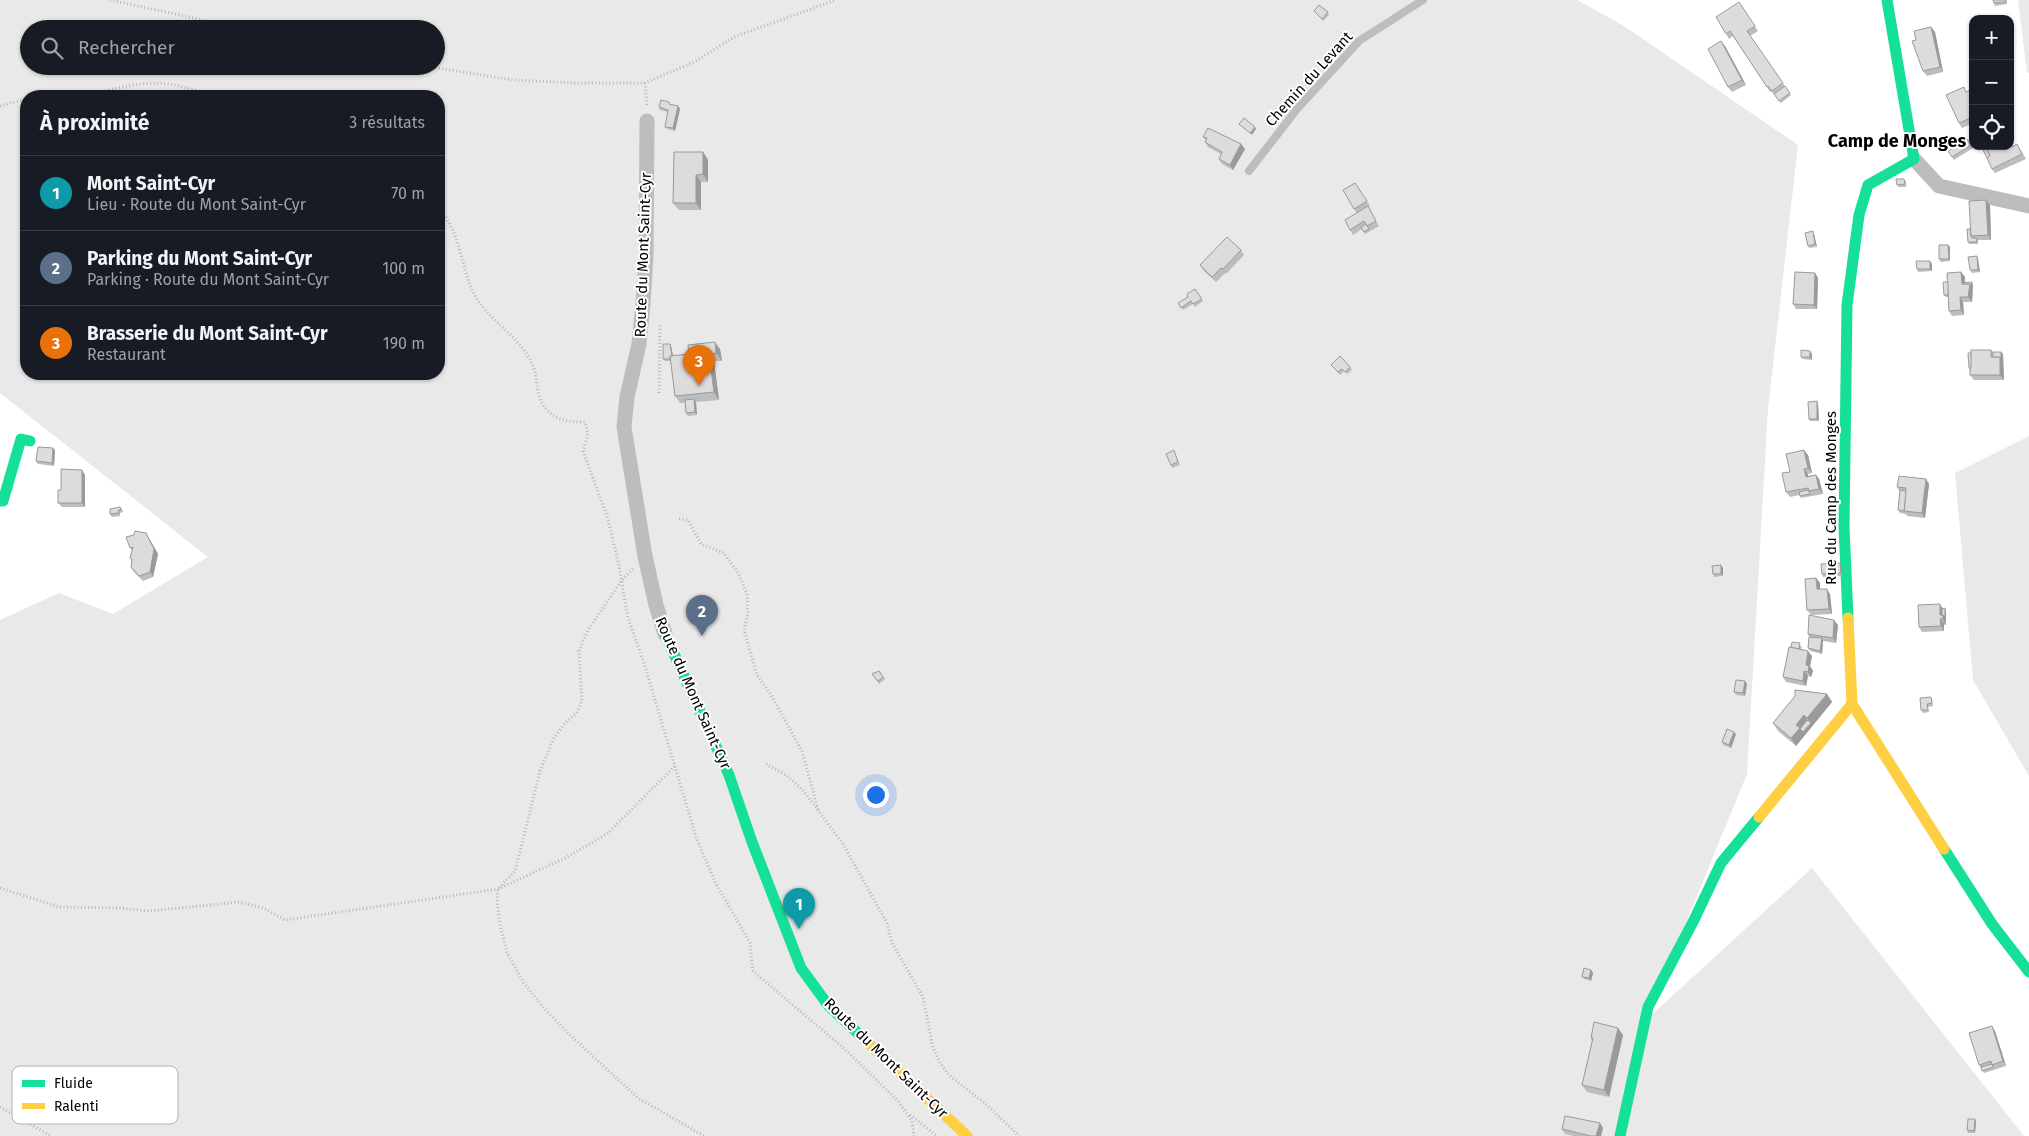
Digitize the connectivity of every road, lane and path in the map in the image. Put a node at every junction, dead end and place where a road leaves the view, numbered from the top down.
1 (110, 0) edge
2 (836, 0) edge
3 (1423, 0) edge
4 (1887, 0) edge
5 (205, 20) edge
6 (445, 69) edge
7 (645, 83) junction
8 (108, 90) edge
9 (193, 90) edge
10 (20, 101) edge
11 (0, 106) edge
12 (647, 121) joint
13 (1914, 159) junction
14 (1249, 171) dead end
15 (2029, 206) edge
16 (445, 215) edge
17 (660, 324) dead end
18 (659, 393) dead end
19 (30, 441) dead end
20 (0, 501) edge
21 (679, 519) dead end
22 (622, 580) junction
23 (665, 634) joint
24 (1852, 704) junction
25 (766, 764) dead end
26 (675, 766) junction
27 (819, 812) junction
28 (0, 888) edge
29 (498, 889) junction
30 (2029, 972) edge
31 (0, 1107) edge
32 (12, 1114) edge
33 (909, 1114) junction
34 (30, 1124) edge
35 (51, 1136) edge
36 (704, 1136) edge
37 (914, 1136) edge
38 (937, 1136) edge
39 (967, 1136) edge
40 (1020, 1136) edge
41 (1620, 1136) edge

1 - 5 path
2 - 7 path
3 - 14 lane, Chemin du Levant
4 - 13 street
6 - 7 path
7 - 12 path
8 - 9 path
10 - 11 path
12 - 23 street, Route du Mont Saint-Cyr
13 - 15 street
13 - 24 street, Rue du Camp des Monges
16 - 22 path
17 - 18 path
19 - 20 street
21 - 27 path
22 - 26 path
22 - 29 path
23 - 39 street, Route du Mont Saint-Cyr
24 - 30 street, Rue du Camp des Monges
24 - 41 street
25 - 27 path
26 - 29 path
26 - 33 path
27 - 40 path
28 - 29 path
29 - 36 path
31 - 32 path
33 - 37 path
33 - 38 path
34 - 35 path

